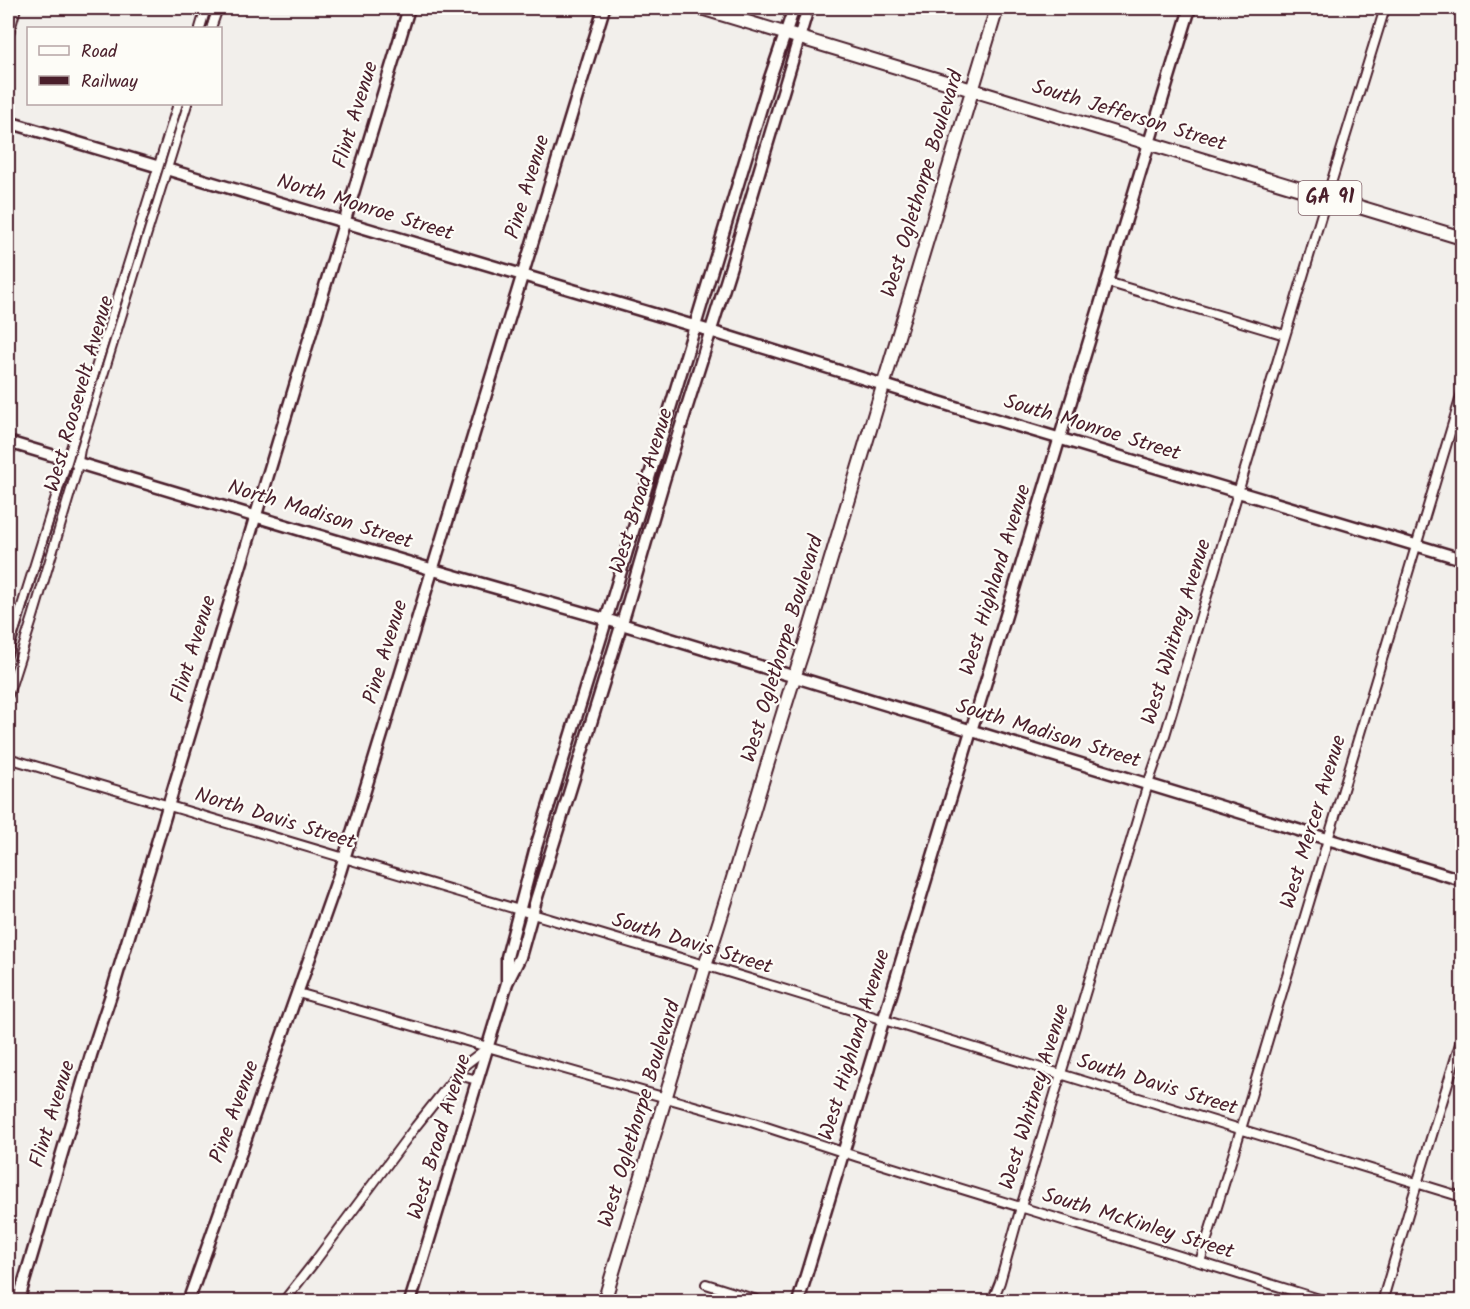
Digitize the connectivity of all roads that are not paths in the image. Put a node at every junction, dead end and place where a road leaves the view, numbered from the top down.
1 (16, 8) edge
2 (206, 8) edge
3 (218, 8) edge
4 (409, 8) edge
5 (604, 8) edge
6 (701, 8) edge
7 (794, 8) edge
8 (808, 8) edge
9 (997, 8) edge
10 (1190, 8) edge
11 (1385, 8) edge
12 (200, 27) edge
13 (211, 27) edge
14 (784, 33) junction
15 (8, 37) edge
16 (799, 38) junction
17 (972, 89) junction
18 (178, 105) edge
19 (187, 105) edge
20 (8, 122) edge
21 (1149, 143) junction
22 (163, 168) junction
23 (1327, 197) junction
24 (344, 222) junction
25 (1462, 238) edge
26 (521, 275) junction
27 (1107, 282) junction
28 (694, 326) junction
29 (711, 332) junction
30 (1286, 335) junction
31 (883, 385) junction
32 (1462, 393) edge
33 (1059, 438) junction
34 (8, 442) edge
35 (72, 461) junction
36 (1238, 492) junction
37 (255, 516) junction
38 (1417, 546) junction
39 (1462, 559) edge
40 (432, 569) junction
41 (605, 619) junction
42 (621, 625) junction
43 (8, 651) edge
44 (794, 676) junction
45 (8, 695) edge
46 (970, 731) junction
47 (8, 758) edge
48 (1148, 784) junction
49 (167, 807) junction
50 (1327, 839) junction
51 (344, 859) junction
52 (1462, 880) edge
53 (519, 910) junction
54 (532, 915) junction
55 (705, 966) junction
56 (507, 983) junction
57 (298, 993) junction
58 (882, 1021) junction
59 (1462, 1037) edge
60 (487, 1048) junction
61 (1060, 1075) junction
62 (454, 1077) junction
63 (477, 1080) junction
64 (665, 1098) junction
65 (1240, 1129) junction
66 (843, 1152) junction
67 (1418, 1183) junction
68 (1462, 1197) edge
69 (1021, 1207) junction
70 (1200, 1262) junction
71 (706, 1284) dead end
72 (18, 1302) edge
73 (188, 1302) edge
74 (283, 1302) edge
75 (410, 1302) edge
76 (604, 1302) edge
77 (763, 1302) edge
78 (798, 1302) edge
79 (992, 1302) edge
80 (1329, 1302) edge
81 (1382, 1302) edge

1 - 15 street
2 - 12 street
3 - 13 street
4 - 24 main road, Flint Avenue
5 - 26 main road, Pine Avenue
6 - 14 main road, GA 91
7 - 14 main road, West Broad Avenue
8 - 16 main road, West Broad Avenue
9 - 17 main road, West Oglethorpe Boulevard
10 - 21 main road, West Highland Avenue
11 - 23 street, West Whitney Avenue
14 - 16 main road, South Jefferson Street / GA 91
14 - 28 main road, West Broad Avenue
16 - 17 main road, South Jefferson Street / GA 91
16 - 29 main road, West Broad Avenue
17 - 21 main road, South Jefferson Street / GA 91
17 - 31 main road, West Oglethorpe Boulevard
18 - 22 street, West Roosevelt Avenue
19 - 22 street, West Roosevelt Avenue
20 - 22 main road, North Monroe Street
21 - 23 main road, South Jefferson Street / GA 91
21 - 27 main road, West Highland Avenue
22 - 24 main road, North Monroe Street
22 - 35 street, West Roosevelt Avenue
23 - 25 main road, South Jefferson Street / GA 91
23 - 30 street, West Whitney Avenue
24 - 26 main road, North Monroe Street
24 - 37 main road, Flint Avenue
26 - 28 main road, North Monroe Street
26 - 40 main road, Pine Avenue
27 - 30 street
27 - 33 main road, West Highland Avenue
28 - 29 main road, North Monroe Street
28 - 41 main road, West Broad Avenue
29 - 31 main road, South Monroe Street
29 - 42 main road, West Broad Avenue
30 - 36 street, West Whitney Avenue
31 - 33 main road, South Monroe Street
31 - 44 main road, West Oglethorpe Boulevard
32 - 38 street, West Mercer Avenue
33 - 36 main road, South Monroe Street
33 - 46 main road, West Highland Avenue
34 - 35 main road, North Madison Street
35 - 37 main road, North Madison Street
35 - 43 street, West Roosevelt Avenue
35 - 45 street, West Roosevelt Avenue
36 - 38 main road, South Monroe Street
36 - 48 street, West Whitney Avenue
37 - 40 main road, North Madison Street
37 - 49 main road, Flint Avenue
38 - 39 main road, South Monroe Street
38 - 50 street, West Mercer Avenue
40 - 41 main road, North Madison Street
40 - 51 main road, Pine Avenue
41 - 42 main road, North Madison Street
41 - 53 main road, West Broad Avenue
42 - 44 main road, South Madison Street
42 - 54 main road, West Broad Avenue
44 - 46 main road, South Madison Street
44 - 55 main road, West Oglethorpe Boulevard
46 - 48 main road, South Madison Street
46 - 58 main road, West Highland Avenue
47 - 49 street, North Davis Street
48 - 50 main road, South Madison Street
48 - 61 street, West Whitney Avenue
49 - 51 street, North Davis Street
49 - 72 main road, Flint Avenue
50 - 52 main road, South Madison Street
50 - 65 street, West Mercer Avenue
51 - 53 street, North Davis Street
51 - 57 main road, Pine Avenue
53 - 54 street, North Davis Street
53 - 56 main road, West Broad Avenue
54 - 55 street, South Davis Street
54 - 56 main road, West Broad Avenue
55 - 58 street, South Davis Street
55 - 64 main road, West Oglethorpe Boulevard
56 - 60 main road, West Broad Avenue
57 - 60 street, South McKinley Street
57 - 73 main road, Pine Avenue
58 - 61 street, South Davis Street
58 - 66 main road, West Highland Avenue
59 - 67 street
60 - 62 street
60 - 63 main road, West Broad Avenue
60 - 64 street, South McKinley Street
61 - 65 street, South Davis Street
61 - 69 street, West Whitney Avenue
62 - 63 street
62 - 74 street
63 - 75 main road, West Broad Avenue
64 - 66 street, South McKinley Street
64 - 76 main road, West Oglethorpe Boulevard
65 - 67 street, South Davis Street
65 - 70 street, West Mercer Avenue
66 - 69 street, South McKinley Street
66 - 78 main road, West Highland Avenue
67 - 68 street, South Davis Street
67 - 81 street
69 - 70 street, South McKinley Street
69 - 79 street, West Whitney Avenue
70 - 80 street, South McKinley Street
71 - 77 street

